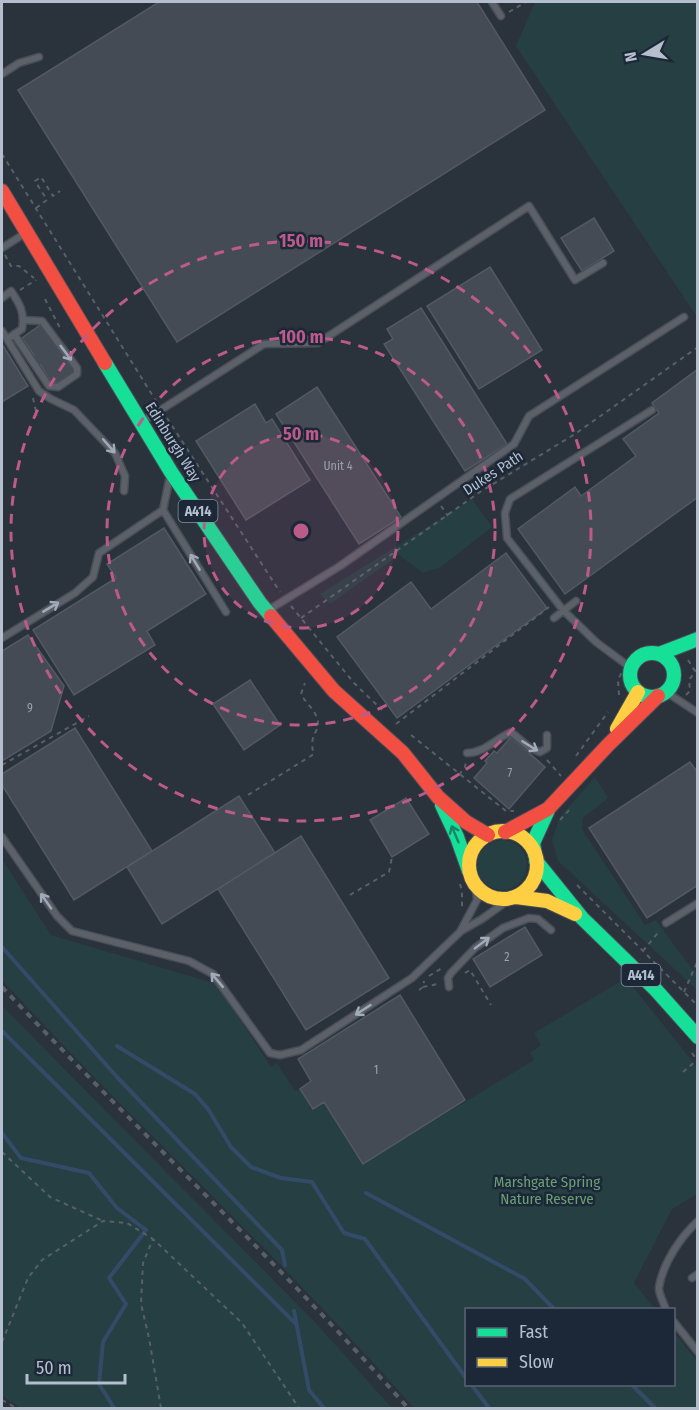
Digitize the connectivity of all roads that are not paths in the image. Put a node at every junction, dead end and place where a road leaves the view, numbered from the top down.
1 (492, 2) edge
2 (501, 16) road end
3 (39, 57) dead end
4 (2, 74) edge
5 (2, 191) edge
6 (27, 233) junction
7 (2, 248) edge
8 (603, 263) dead end
9 (2, 298) edge
10 (684, 317) dead end
11 (24, 320) junction
12 (2, 331) edge
13 (14, 334) junction
14 (7, 339) junction
15 (652, 410) dead end
16 (141, 422) junction
17 (171, 472) junction
18 (124, 491) dead end
19 (163, 510) junction
20 (576, 600) dead end
21 (563, 610) junction
22 (267, 611) junction
23 (226, 612) dead end
24 (554, 618) dead end
25 (2, 638) edge
26 (698, 639) edge
27 (659, 654) junction
28 (672, 665) junction
29 (628, 666) junction
30 (638, 692) junction
31 (662, 694) junction
32 (698, 713) edge
33 (547, 735) dead end
34 (608, 746) junction
35 (467, 753) road end
36 (438, 797) junction
37 (548, 809) junction
38 (505, 832) junction
39 (488, 835) junction
40 (2, 837) edge
41 (536, 858) junction
42 (470, 872) junction
43 (476, 886) junction
44 (513, 898) junction
45 (698, 903) edge
46 (581, 916) junction
47 (666, 923) road end
48 (461, 930) junction
49 (551, 930) dead end
50 (449, 984) road end
51 (698, 1036) edge
52 (698, 1221) edge
53 (665, 1308) edge
54 (675, 1323) edge
55 (698, 1352) edge

1 - 2 lane
3 - 4 lane
5 - 6 main road, Edinburgh Way / A414
6 - 7 lane
6 - 16 main road, Edinburgh Way / A414
8 - 16 lane
9 - 11 lane
10 - 22 lane
11 - 13 lane
11 -> 13 lane
12 - 14 lane
13 - 14 lane
14 -> 18 lane
15 - 21 lane
16 - 17 main road, Edinburgh Way / A414
17 - 19 lane
17 - 22 main road, Edinburgh Way / A414
23 -> 19 lane
25 -> 19 lane
20 - 21 lane
21 - 24 lane
21 - 29 lane
22 - 36 main road, Edinburgh Way / A414
26 - 27 main road
26 - 28 main road
27 - 28 main road
27 - 29 main road
28 - 31 main road
29 - 30 main road
30 - 31 main road
30 - 34 main road
31 - 32 lane
31 - 34 main road
35 -> 33 lane
34 - 37 main road
36 - 39 main road, Edinburgh Way / A414
42 -> 36 main road, Edinburgh Way / A414
37 - 38 main road
37 - 41 main road
38 - 39 main road
38 - 41 main road
39 - 42 main road
48 -> 40 lane
41 - 44 main road
41 - 46 main road, A414
42 - 43 main road
43 - 44 main road
43 - 48 lane
44 - 46 main road, A414
44 - 48 lane
45 - 47 lane
46 - 51 main road, A414
50 -> 49 lane
52 - 53 lane
54 - 55 lane

